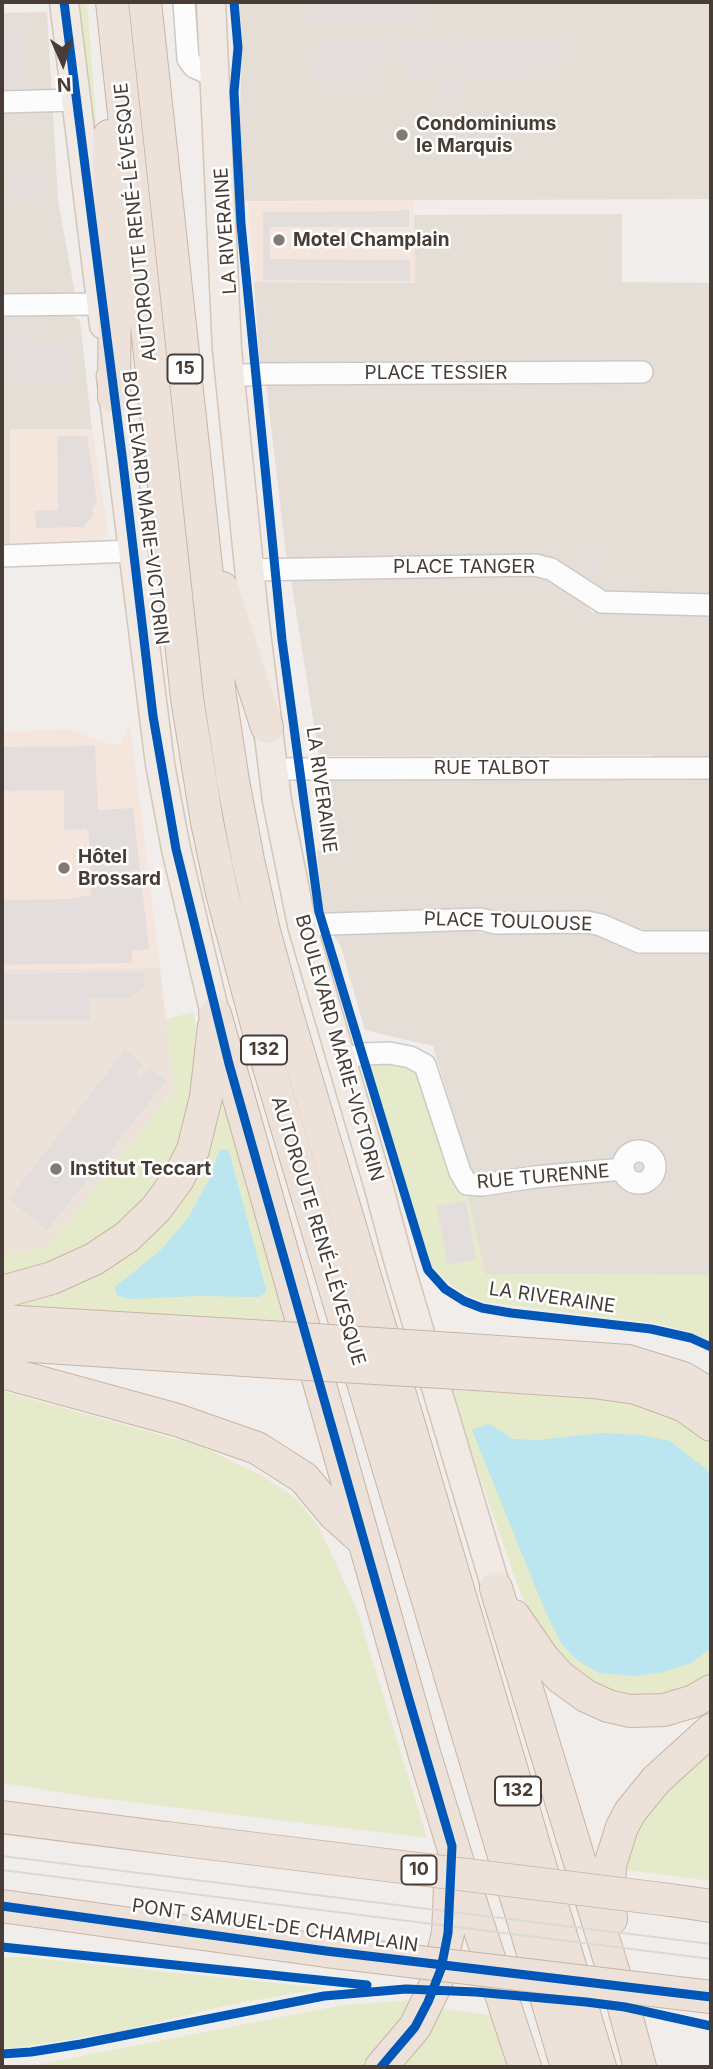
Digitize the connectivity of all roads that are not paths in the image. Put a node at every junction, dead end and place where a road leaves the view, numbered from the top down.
1 (64, 2) edge
2 (111, 2) edge
3 (145, 2) edge
4 (184, 2) edge
5 (211, 2) edge
6 (214, 76) junction
7 (76, 100) junction
8 (2, 102) edge
9 (101, 304) junction
10 (2, 305) edge
11 (642, 372) dead end
12 (229, 376) junction
13 (114, 397) junction
14 (201, 520) junction
15 (134, 551) junction
16 (2, 556) edge
17 (249, 570) junction
18 (711, 605) edge
19 (267, 727) junction
20 (711, 768) edge
21 (273, 769) junction
22 (302, 925) junction
23 (711, 942) edge
24 (215, 1014) junction
25 (342, 1060) junction
26 (623, 1169) dead end
27 (2, 1292) edge
28 (2, 1321) edge
29 (2, 1344) edge
30 (272, 1349) junction
31 (472, 1362) junction
32 (2, 1372) edge
33 (711, 1395) edge
34 (711, 1425) edge
35 (363, 1540) junction
36 (496, 1588) junction
37 (711, 1691) edge
38 (711, 1730) edge
39 (2, 1817) edge
40 (452, 1846) junction
41 (2, 1906) edge
42 (711, 1906) edge
43 (711, 1997) edge
44 (622, 2000) junction
45 (381, 2067) edge
46 (525, 2067) edge
47 (567, 2067) edge
48 (600, 2067) edge
49 (640, 2067) edge

1 - 7 main road, BOULEVARD MARIE-VICTORIN
2 - 13 highway
2 - 47 highway, AUTOROUTE RENÉ-LÉVESQUE / 132
3 - 14 highway, AUTOROUTE RENÉ-LÉVESQUE / 15
4 - 6 street
5 - 6 main road, BOULEVARD MARIE-VICTORIN
6 - 12 main road, BOULEVARD MARIE-VICTORIN
7 - 8 street
7 - 9 main road, BOULEVARD MARIE-VICTORIN
9 - 10 street
9 - 13 main road, BOULEVARD MARIE-VICTORIN
11 - 12 street, PLACE TESSIER
12 - 17 main road, BOULEVARD MARIE-VICTORIN
13 - 15 main road, BOULEVARD MARIE-VICTORIN
14 - 19 highway
14 - 48 highway, AUTOROUTE RENÉ-LÉVESQUE / 132
15 - 16 street
15 - 24 main road, BOULEVARD MARIE-VICTORIN
17 - 18 street, PLACE TANGER
17 - 19 main road, BOULEVARD MARIE-VICTORIN
19 - 21 main road, BOULEVARD MARIE-VICTORIN
20 - 21 street, RUE TALBOT
21 - 22 main road, BOULEVARD MARIE-VICTORIN
22 - 23 street, PLACE TOULOUSE
22 - 25 main road, BOULEVARD MARIE-VICTORIN
24 - 27 highway
24 - 35 highway
25 - 26 street, RUE TURENNE
25 - 36 main road, BOULEVARD MARIE-VICTORIN
28 - 30 highway
29 - 30 highway
30 - 31 highway, bridge
31 - 33 highway
31 - 34 highway
32 - 35 highway
35 - 40 highway
36 - 37 highway
36 - 44 highway
38 - 44 highway
39 - 42 highway, 10, bridge
40 - 45 highway
40 - 46 highway
41 - 43 highway, PONT SAMUEL-DE CHAMPLAIN, bridge
44 - 49 highway

